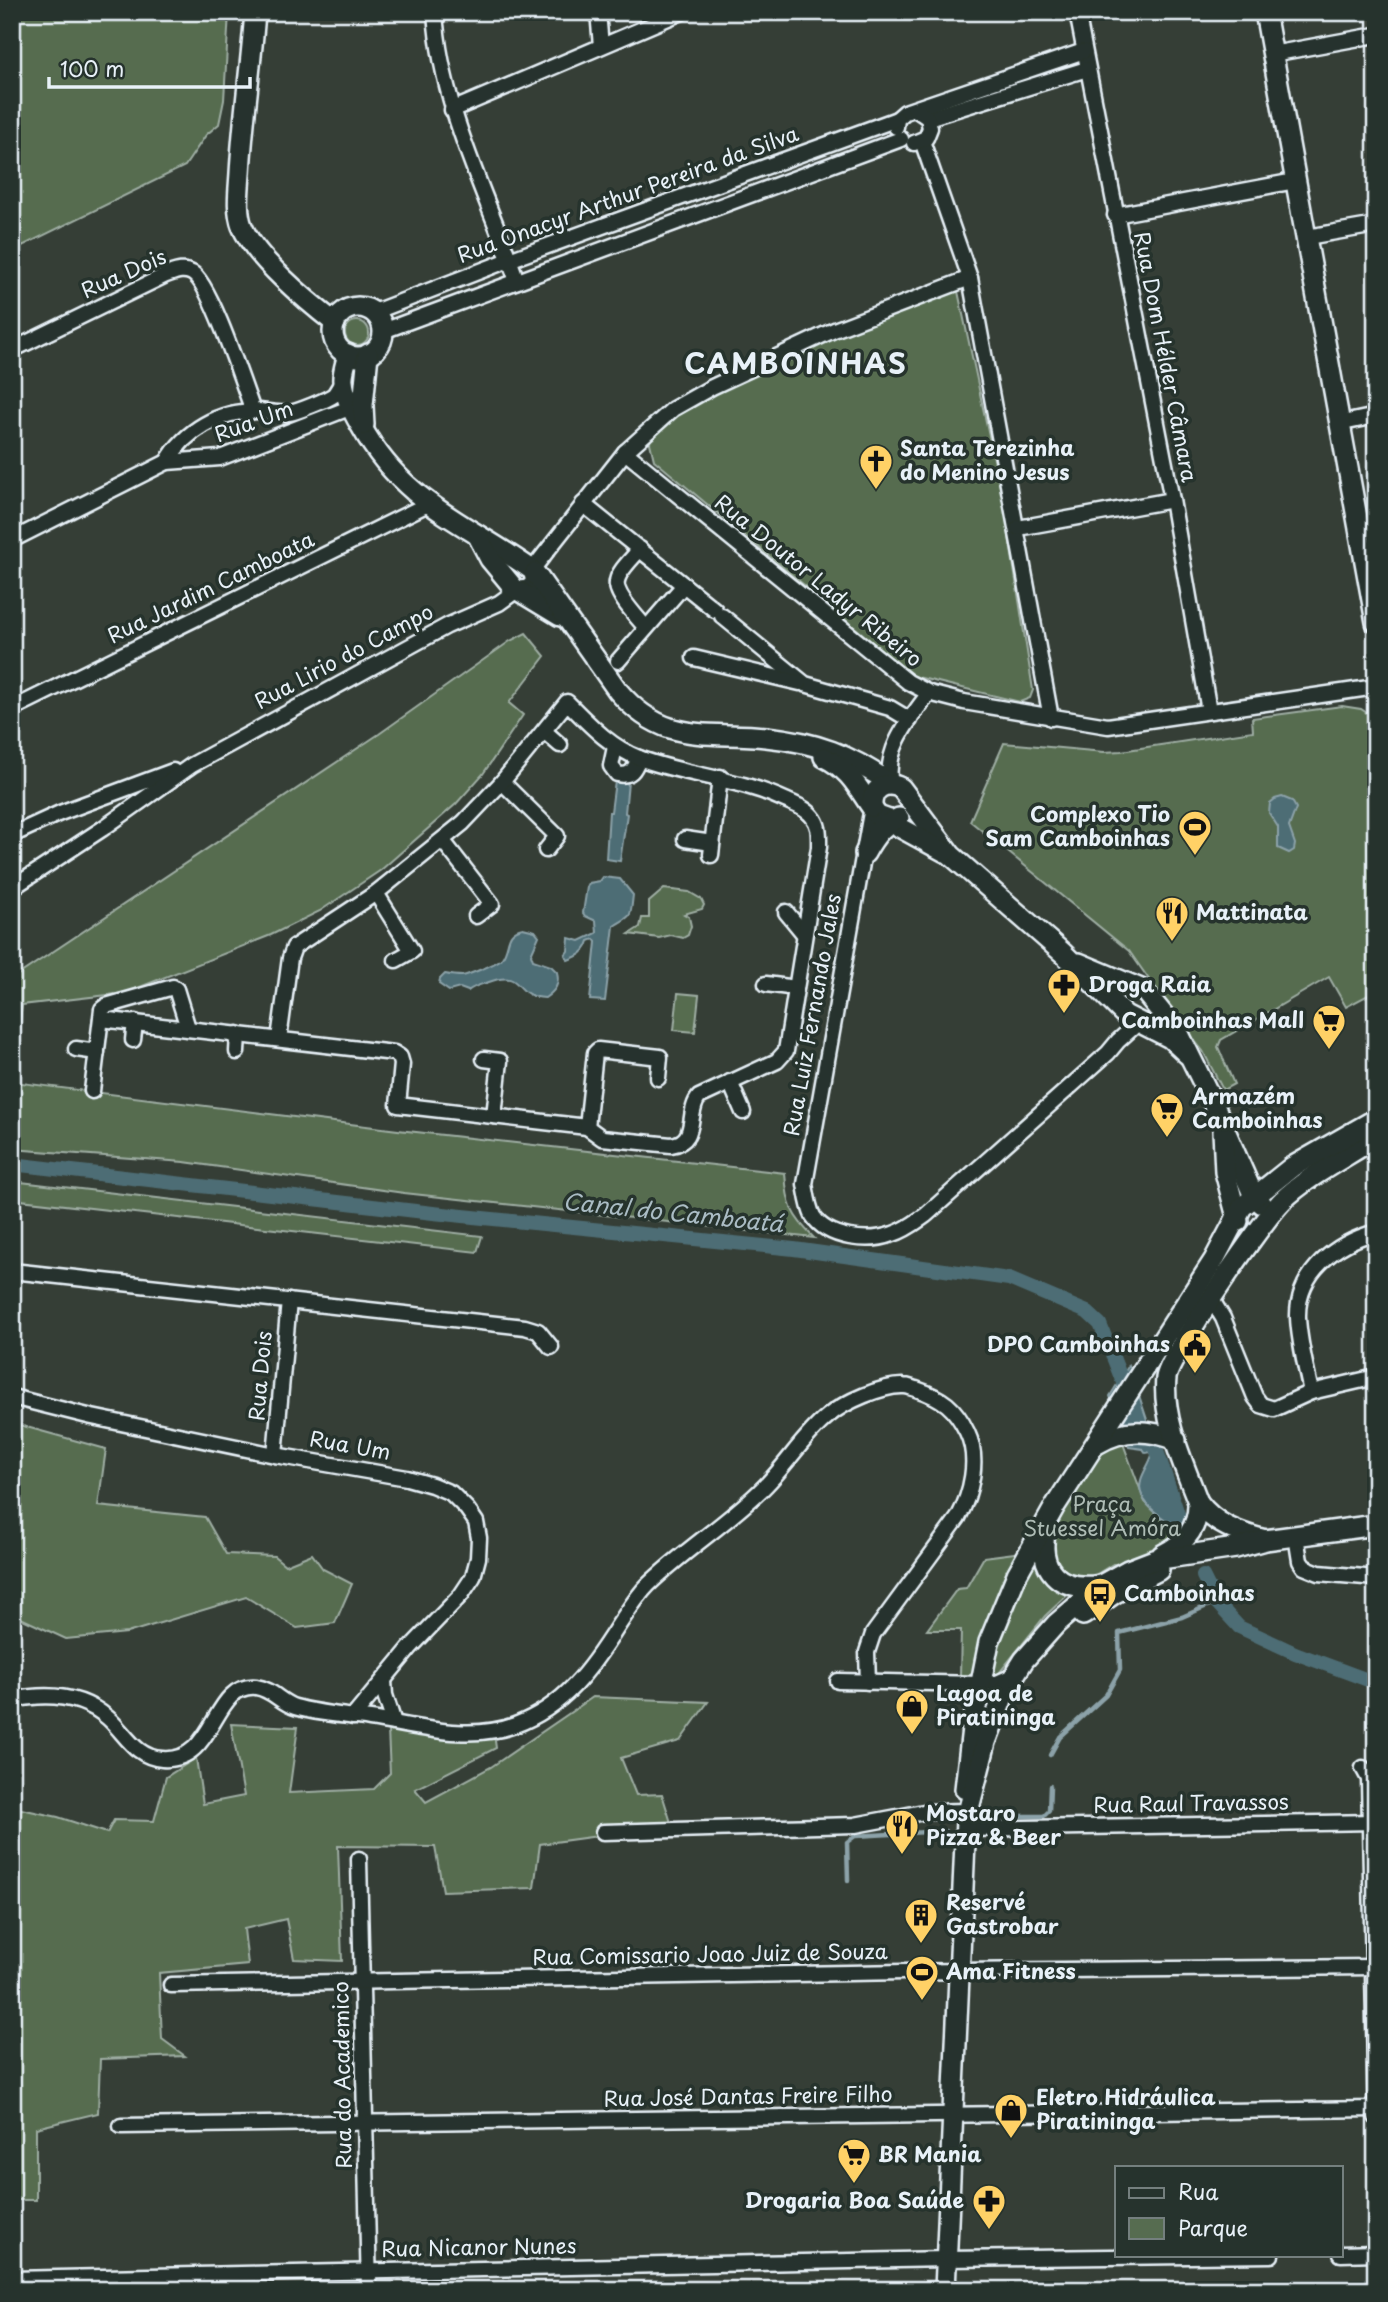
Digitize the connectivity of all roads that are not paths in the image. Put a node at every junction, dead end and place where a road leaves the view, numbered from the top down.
1 (255, 12) edge
2 (435, 12) edge
3 (598, 12) edge
4 (682, 12) edge
5 (1077, 12) edge
6 (1265, 12) edge
7 (1376, 35) edge
8 (601, 46) junction
9 (1083, 51) junction
10 (1272, 54) junction
11 (1087, 69) junction
12 (452, 110) junction
13 (915, 110) junction
14 (928, 118) junction
15 (897, 119) junction
16 (901, 139) junction
17 (922, 141) junction
18 (1295, 181) junction
19 (1115, 215) junction
20 (1376, 225) edge
21 (1307, 237) junction
22 (509, 260) junction
23 (970, 278) junction
24 (517, 281) junction
25 (373, 312) junction
26 (338, 318) junction
27 (383, 331) junction
28 (12, 350) edge
29 (368, 354) junction
30 (348, 355) junction
31 (343, 381) junction
32 (352, 407) junction
33 (253, 411) junction
34 (1376, 416) edge
35 (1338, 424) junction
36 (365, 433) junction
37 (625, 452) junction
38 (167, 462) junction
39 (1172, 500) junction
40 (428, 504) junction
41 (583, 504) junction
42 (1018, 528) junction
43 (478, 536) junction
44 (12, 540) edge
45 (640, 550) junction
46 (531, 570) junction
47 (684, 585) junction
48 (516, 587) junction
49 (1374, 601) edge
50 (564, 618) junction
51 (1376, 622) edge
52 (646, 628) junction
53 (694, 658) dead end
54 (618, 661) dead end
55 (805, 684) junction
56 (1376, 687) edge
57 (929, 693) junction
58 (12, 709) edge
59 (1209, 711) junction
60 (1051, 718) junction
61 (910, 720) junction
62 (544, 731) junction
63 (797, 743) junction
64 (560, 745) dead end
65 (615, 747) junction
66 (639, 758) junction
67 (192, 765) junction
68 (720, 777) junction
69 (502, 782) junction
70 (891, 784) junction
71 (907, 796) junction
72 (872, 807) junction
73 (892, 821) junction
74 (12, 835) edge
75 (685, 839) dead end
76 (443, 841) junction
77 (546, 850) dead end
78 (865, 852) junction
79 (951, 855) junction
80 (12, 888) edge
81 (376, 893) junction
82 (786, 912) dead end
83 (476, 916) dead end
84 (804, 934) junction
85 (1063, 953) junction
86 (396, 960) dead end
87 (766, 984) dead end
88 (796, 988) junction
89 (1143, 991) junction
90 (1119, 1010) junction
91 (101, 1019) junction
92 (135, 1022) junction
93 (1139, 1023) junction
94 (188, 1028) junction
95 (238, 1034) junction
96 (279, 1039) junction
97 (133, 1040) dead end
98 (1118, 1041) junction
99 (76, 1049) dead end
100 (97, 1052) junction
101 (237, 1052) dead end
102 (1187, 1054) junction
103 (484, 1059) dead end
104 (658, 1078) dead end
105 (730, 1082) junction
106 (92, 1091) dead end
107 (743, 1112) dead end
108 (494, 1116) junction
109 (1376, 1119) edge
110 (1223, 1126) junction
111 (587, 1127) junction
112 (1376, 1137) edge
113 (1255, 1196) junction
114 (1237, 1215) junction
115 (1264, 1225) junction
116 (1376, 1232) edge
117 (12, 1271) edge
118 (1212, 1300) junction
119 (289, 1301) junction
120 (551, 1347) dead end
121 (1376, 1377) edge
122 (1311, 1392) junction
123 (12, 1397) edge
124 (1116, 1426) junction
125 (1170, 1438) junction
126 (275, 1455) junction
127 (1198, 1502) junction
128 (1047, 1520) junction
129 (1376, 1525) edge
130 (1296, 1536) junction
131 (1265, 1540) junction
132 (1199, 1553) junction
133 (1154, 1560) junction
134 (1376, 1578) edge
135 (1101, 1585) junction
136 (1016, 1674) junction
137 (384, 1681) junction
138 (838, 1681) dead end
139 (868, 1682) junction
140 (980, 1684) junction
141 (12, 1700) edge
142 (353, 1717) junction
143 (394, 1723) junction
144 (1363, 1768) dead end
145 (965, 1820) junction
146 (1373, 1822) edge
147 (603, 1832) dead end
148 (359, 1859) dead end
149 (1374, 1967) edge
150 (959, 1971) junction
151 (362, 1982) junction
152 (171, 1985) dead end
153 (1376, 2109) edge
154 (953, 2115) junction
155 (1376, 2117) edge
156 (365, 2123) junction
157 (121, 2126) dead end
158 (1376, 2253) edge
159 (1342, 2254) edge
160 (1190, 2256) edge
161 (946, 2259) junction
162 (368, 2271) junction
163 (12, 2279) edge
164 (369, 2290) edge
165 (945, 2290) edge

1 - 26 street
2 - 12 street
3 - 8 street
4 - 8 street
5 - 9 street, Rua Dom Hélder Câmara
6 - 10 street
7 - 10 street
8 - 12 street
9 - 11 street, Rua Dom Hélder Câmara
9 - 13 street
10 - 18 street
11 - 14 street
11 - 19 street, Rua Dom Hélder Câmara
12 - 22 street
13 - 14 street
13 - 15 street
14 - 17 street
15 - 16 street
15 - 22 street, Rua Onacyr Arthur Pereira da Silva
16 - 17 street
16 - 24 street, Rua Onacyr Arthur Pereira da Silva
17 - 23 street
18 - 19 street
18 - 21 street
19 - 39 street, Rua Dom Hélder Câmara
20 - 21 street
21 - 35 street
22 - 24 street
22 - 25 street, Rua Onacyr Arthur Pereira da Silva
23 - 37 street
23 - 42 street
24 - 27 street, Rua Onacyr Arthur Pereira da Silva
25 - 26 street
25 - 27 street
26 - 30 street
27 - 29 street
28 - 33 street, Rua Dois
29 - 30 street
29 - 36 street
30 - 31 street
31 - 32 street
31 - 33 street, Rua Um
32 - 36 street
32 - 38 street, Rua Um
33 - 38 street, Rua Um
34 - 35 street
35 - 49 street
36 - 40 street
37 - 41 street
37 - 57 street, Rua Doutor Ladyr Ribeiro
38 - 44 street, Rua Um
39 - 42 street
39 - 59 street, Rua Dom Hélder Câmara
40 - 43 street
40 - 58 street, Rua Jardim Camboata
41 - 45 street
41 - 46 street
42 - 60 street
43 - 46 street
43 - 48 street
45 - 47 street
45 - 52 street
46 - 48 street
46 - 50 street
47 - 52 street
47 - 55 street
48 - 50 street
48 - 67 street, Rua Lirio do Campo
49 - 51 street
50 - 63 street
52 - 54 street
53 - 55 street
55 - 61 street
56 - 59 street, Rua Doutor Ladyr Ribeiro
57 - 60 street, Rua Doutor Ladyr Ribeiro
57 - 61 street
59 - 60 street, Rua Doutor Ladyr Ribeiro
61 - 70 street
62 - 64 street
62 - 65 street
62 - 69 street
63 - 70 street
63 - 72 street
65 - 66 street
65 - 66 street
66 - 68 street
67 - 74 street, Rua Lirio do Campo
67 - 80 street, Rua Lirio do Campo
68 - 75 street
68 - 84 street
69 - 76 street
69 - 77 street
70 - 71 street
70 - 72 street
71 - 73 street
71 - 79 street
72 - 73 street
72 - 78 street, Rua Luiz Fernando Jales
73 - 78 street
73 - 79 street
76 - 81 street
76 - 83 street
78 - 98 street, Rua Luiz Fernando Jales
79 - 85 street
81 - 86 street
81 - 96 street
82 - 84 street
84 - 88 street
85 - 89 street
85 - 90 street
87 - 88 street
88 - 105 street
89 - 90 street
89 - 93 street
89 - 102 street
90 - 93 street
90 - 98 street
91 - 92 street
91 - 94 street
91 - 100 street
92 - 94 street
92 - 97 street
93 - 98 street
93 - 102 street
94 - 95 street
95 - 96 street
95 - 101 street
96 - 108 street
99 - 100 street
100 - 106 street
102 - 110 street
103 - 108 street
104 - 111 street
105 - 107 street
105 - 111 street
108 - 111 street
109 - 113 street
110 - 113 street
110 - 114 street
112 - 115 street
113 - 114 street
113 - 115 street
114 - 115 street
114 - 124 street
115 - 118 street
116 - 122 street
117 - 119 street
118 - 122 street
118 - 125 street
119 - 120 street
119 - 126 street, Rua Dois
121 - 122 street
123 - 126 street, Rua Um
124 - 125 street
124 - 128 street
125 - 127 street
126 - 137 street, Rua Um
127 - 131 street
127 - 133 street
128 - 135 street
128 - 140 street
129 - 130 street
130 - 131 street
130 - 134 street
131 - 132 street
132 - 133 street
132 - 145 street
133 - 135 street
135 - 136 street
136 - 140 street
136 - 145 street
137 - 142 street, Rua Um
137 - 143 street
138 - 139 street
139 - 140 street
139 - 143 street
140 - 145 street
141 - 142 street
142 - 143 street
144 - 146 street
145 - 146 street, Rua Raul Travassos
145 - 147 street, Rua Raul Travassos
145 - 150 street
146 - 149 street
148 - 151 street, Rua do Academico
149 - 150 street, Rua Comissario Joao Juiz de Souza
149 - 153 street
150 - 151 street, Rua Comissario Joao Juiz de Souza
150 - 154 street
151 - 152 street, Rua Comissario Joao Juiz de Souza
151 - 156 street, Rua do Academico
153 - 154 street, Rua José Dantas Freire Filho
153 - 155 street
154 - 156 street, Rua José Dantas Freire Filho
154 - 161 street
156 - 157 street, Rua José Dantas Freire Filho
156 - 162 street, Rua do Academico
158 - 159 street
160 - 161 street, Rua Nicanor Nunes
161 - 162 street, Rua Nicanor Nunes
161 - 165 street
162 - 163 street, Rua Nicanor Nunes
162 - 164 street, Rua do Academico

